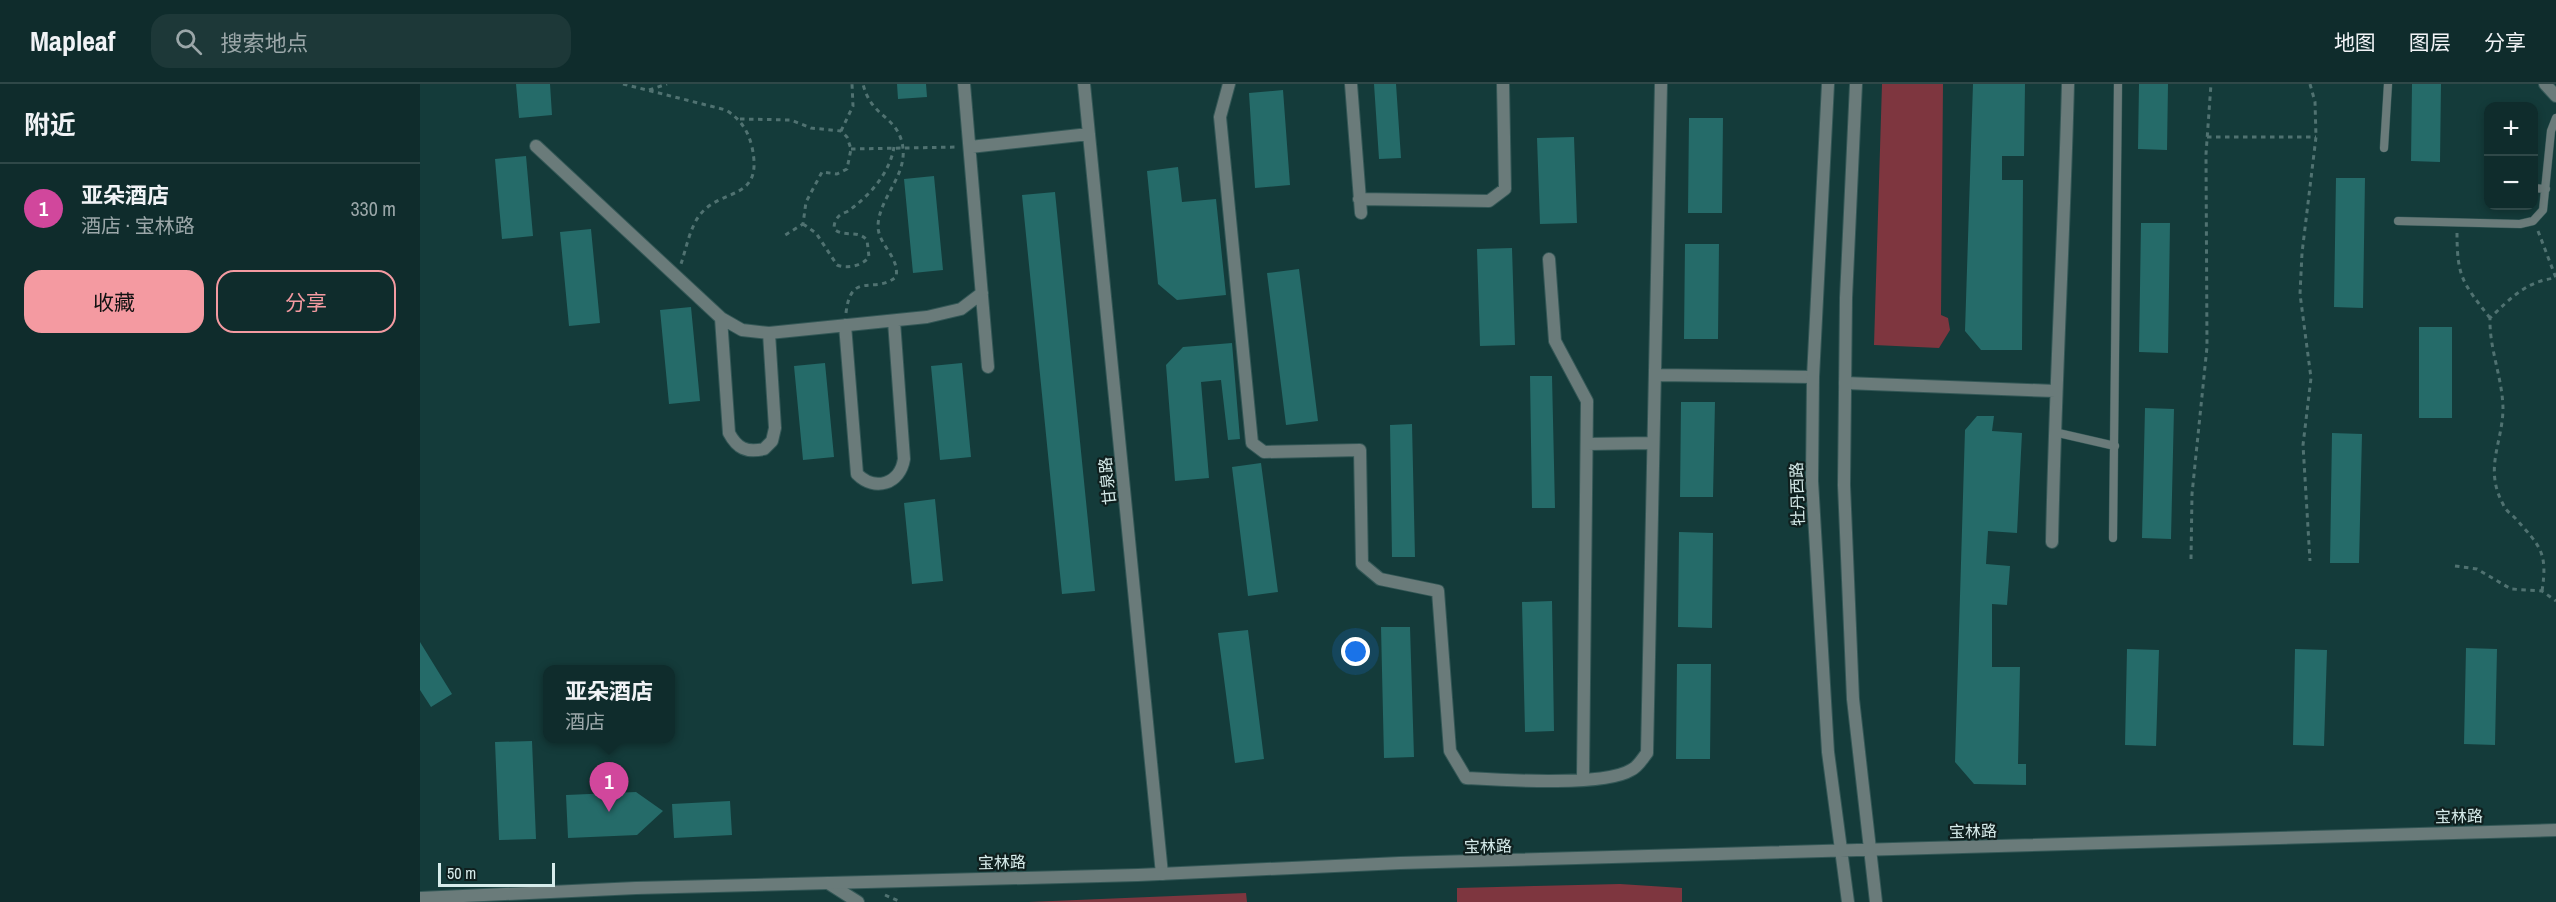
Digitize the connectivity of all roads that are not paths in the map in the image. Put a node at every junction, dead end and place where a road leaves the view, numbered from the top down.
1 (964, 84) edge
2 (1084, 84) edge
3 (1229, 84) edge
4 (1351, 84) edge
5 (1503, 84) edge
6 (1661, 84) edge
7 (1828, 84) edge
8 (1856, 84) edge
9 (2068, 84) edge
10 (2118, 84) edge
11 (2388, 84) edge
12 (2545, 84) edge
13 (2556, 96) edge
14 (2556, 118) edge
15 (1089, 134) junction
16 (536, 146) dead end
17 (970, 147) junction
18 (2384, 148) dead end
19 (2538, 188) edge
20 (2546, 189) junction
21 (1359, 199) junction
22 (1361, 213) dead end
23 (2398, 221) dead end
24 (1549, 259) dead end
25 (982, 293) junction
26 (721, 318) junction
27 (894, 321) junction
28 (845, 325) junction
29 (768, 333) junction
30 (988, 367) dead end
31 (1654, 375) junction
32 (1813, 377) junction
33 (1845, 383) junction
34 (2055, 391) junction
35 (2054, 432) junction
36 (1653, 443) junction
37 (1587, 444) junction
38 (2115, 446) junction
39 (2114, 538) dead end
40 (2052, 542) dead end
41 (1583, 779) junction
42 (2556, 830) edge
43 (1870, 849) junction
44 (1842, 850) junction
45 (1161, 874) junction
46 (828, 883) junction
47 (420, 898) edge
48 (446, 899) edge
49 (858, 902) edge
50 (1848, 902) edge
51 (1876, 902) edge

1 - 17 street
2 - 15 street, 甘泉路
3 - 41 street
4 - 21 street
5 - 21 street
6 - 31 street
7 - 32 street, 牡丹西路
8 - 33 street
9 - 34 street
10 - 38 lane
11 - 18 lane
12 - 13 street
14 - 20 lane
15 - 17 street
15 - 45 street, 甘泉路
16 - 26 street
17 - 25 street
19 - 20 lane
20 - 23 lane
21 - 22 street
24 - 37 street
25 - 27 street
25 - 30 street
26 - 29 street
26 - 29 street
27 - 28 street
27 - 28 street
28 - 29 street
31 - 32 street
31 - 36 street
32 - 44 street, 牡丹西路
33 - 34 street
33 - 43 street
34 - 35 street
35 - 38 lane
35 - 40 street
36 - 37 street
36 - 41 street
37 - 41 street
38 - 39 lane
42 - 43 street, 宝林路
43 - 44 street, 宝林路
43 - 51 street
44 - 45 street, 宝林路
44 - 50 street, 牡丹西路
45 - 46 street, 宝林路
46 - 48 street, 宝林路
46 - 49 street
47 - 48 street, 宝林路

